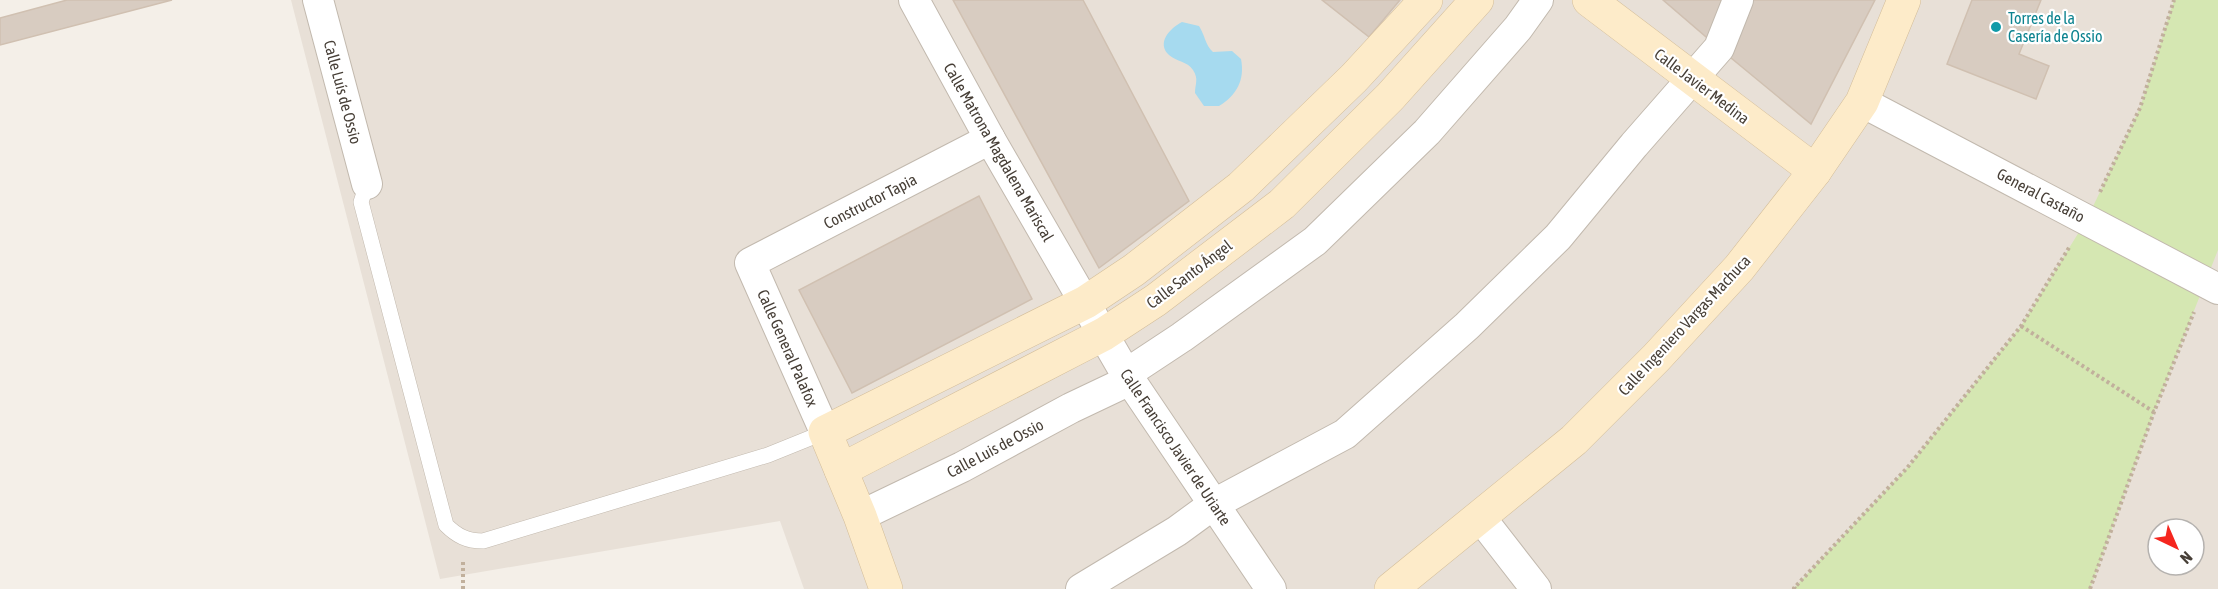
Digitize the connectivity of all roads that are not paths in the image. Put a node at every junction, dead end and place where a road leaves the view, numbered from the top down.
1 (318, 0) edge
2 (914, 0) edge
3 (1426, 0) edge
4 (1478, 0) edge
5 (1538, 0) edge
6 (1589, 0) edge
7 (1738, 0) edge
8 (1904, 0) edge
9 (1691, 78) junction
10 (1863, 102) junction
11 (990, 138) junction
12 (1815, 171) junction
13 (368, 184) joint
14 (750, 263) joint
15 (2212, 286) edge
16 (1086, 302) junction
17 (1104, 334) junction
18 (1128, 377) junction
19 (825, 432) junction
20 (841, 470) junction
21 (1214, 504) junction
22 (860, 516) junction
23 (1480, 517) junction
24 (886, 589) edge
25 (1081, 589) edge
26 (1271, 589) edge
27 (1391, 589) edge
28 (1536, 589) edge

1 - 13 street, Calle Luís de Ossio
2 - 11 street, Calle Matrona Magdalena Mariscal
3 - 16 street
4 - 17 street, Calle Santo Ángel
5 - 18 street
6 - 9 street, Calle Javier Medina
7 - 9 street
8 - 10 street, Calle Ingeniero Vargas Machuca
9 - 12 street, Calle Javier Medina
9 - 21 street
10 - 12 street, Calle Ingeniero Vargas Machuca
10 - 15 street, General Castaño
11 - 14 street, Constructor Tapia
11 - 16 street, Calle Matrona Magdalena Mariscal
12 - 23 street, Calle Ingeniero Vargas Machuca
13 - 19 lane
14 - 19 street, Calle General Palafox
16 - 17 street, Calle Francisco Javier de Uriarte
16 - 19 street
17 - 18 street, Calle Francisco Javier de Uriarte
17 - 20 street, Calle Santo Ángel
18 - 21 street, Calle Francisco Javier de Uriarte
18 - 22 street, Calle Luis de Ossio
19 - 20 street
20 - 22 street
21 - 25 street
21 - 26 street, Calle Francisco Javier de Uriarte
22 - 24 street
23 - 27 street, Calle Ingeniero Vargas Machuca
23 - 28 street

